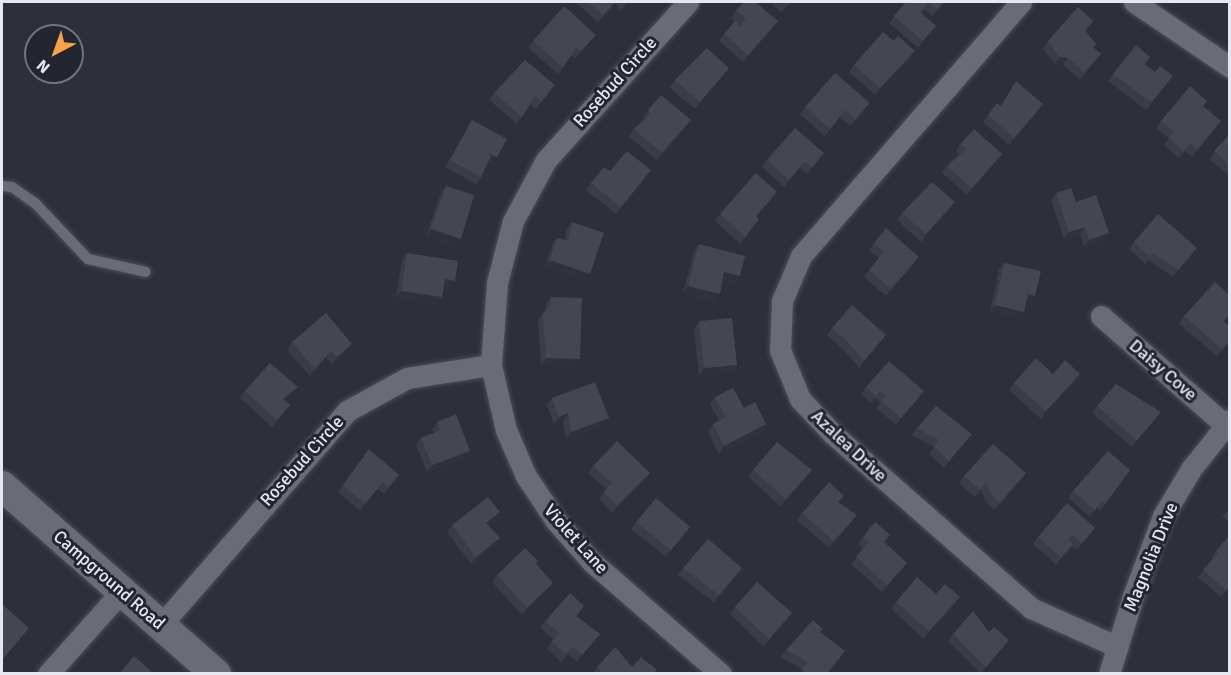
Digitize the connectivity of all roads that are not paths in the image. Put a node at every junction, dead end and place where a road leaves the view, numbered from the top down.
1 (688, 2) edge
2 (1021, 2) edge
3 (1134, 2) edge
4 (1230, 67) edge
5 (2, 186) edge
6 (146, 272) dead end
7 (1101, 316) dead end
8 (491, 365) junction
9 (1227, 422) edge
10 (2, 486) edge
11 (122, 591) junction
12 (161, 625) junction
13 (1118, 647) junction
14 (48, 674) edge
15 (216, 674) edge
16 (721, 674) edge
17 (1109, 674) edge

1 - 8 street, Rosebud Circle
2 - 13 street, Azalea Drive
3 - 4 street
5 - 6 lane
7 - 9 street, Daisy Cove
8 - 12 street, Rosebud Circle
8 - 16 street, Violet Lane
9 - 13 street, Magnolia Drive
10 - 11 street, Campground Road
11 - 12 street, Campground Road
11 - 14 street
12 - 15 street, Campground Road
13 - 17 street, Magnolia Drive

